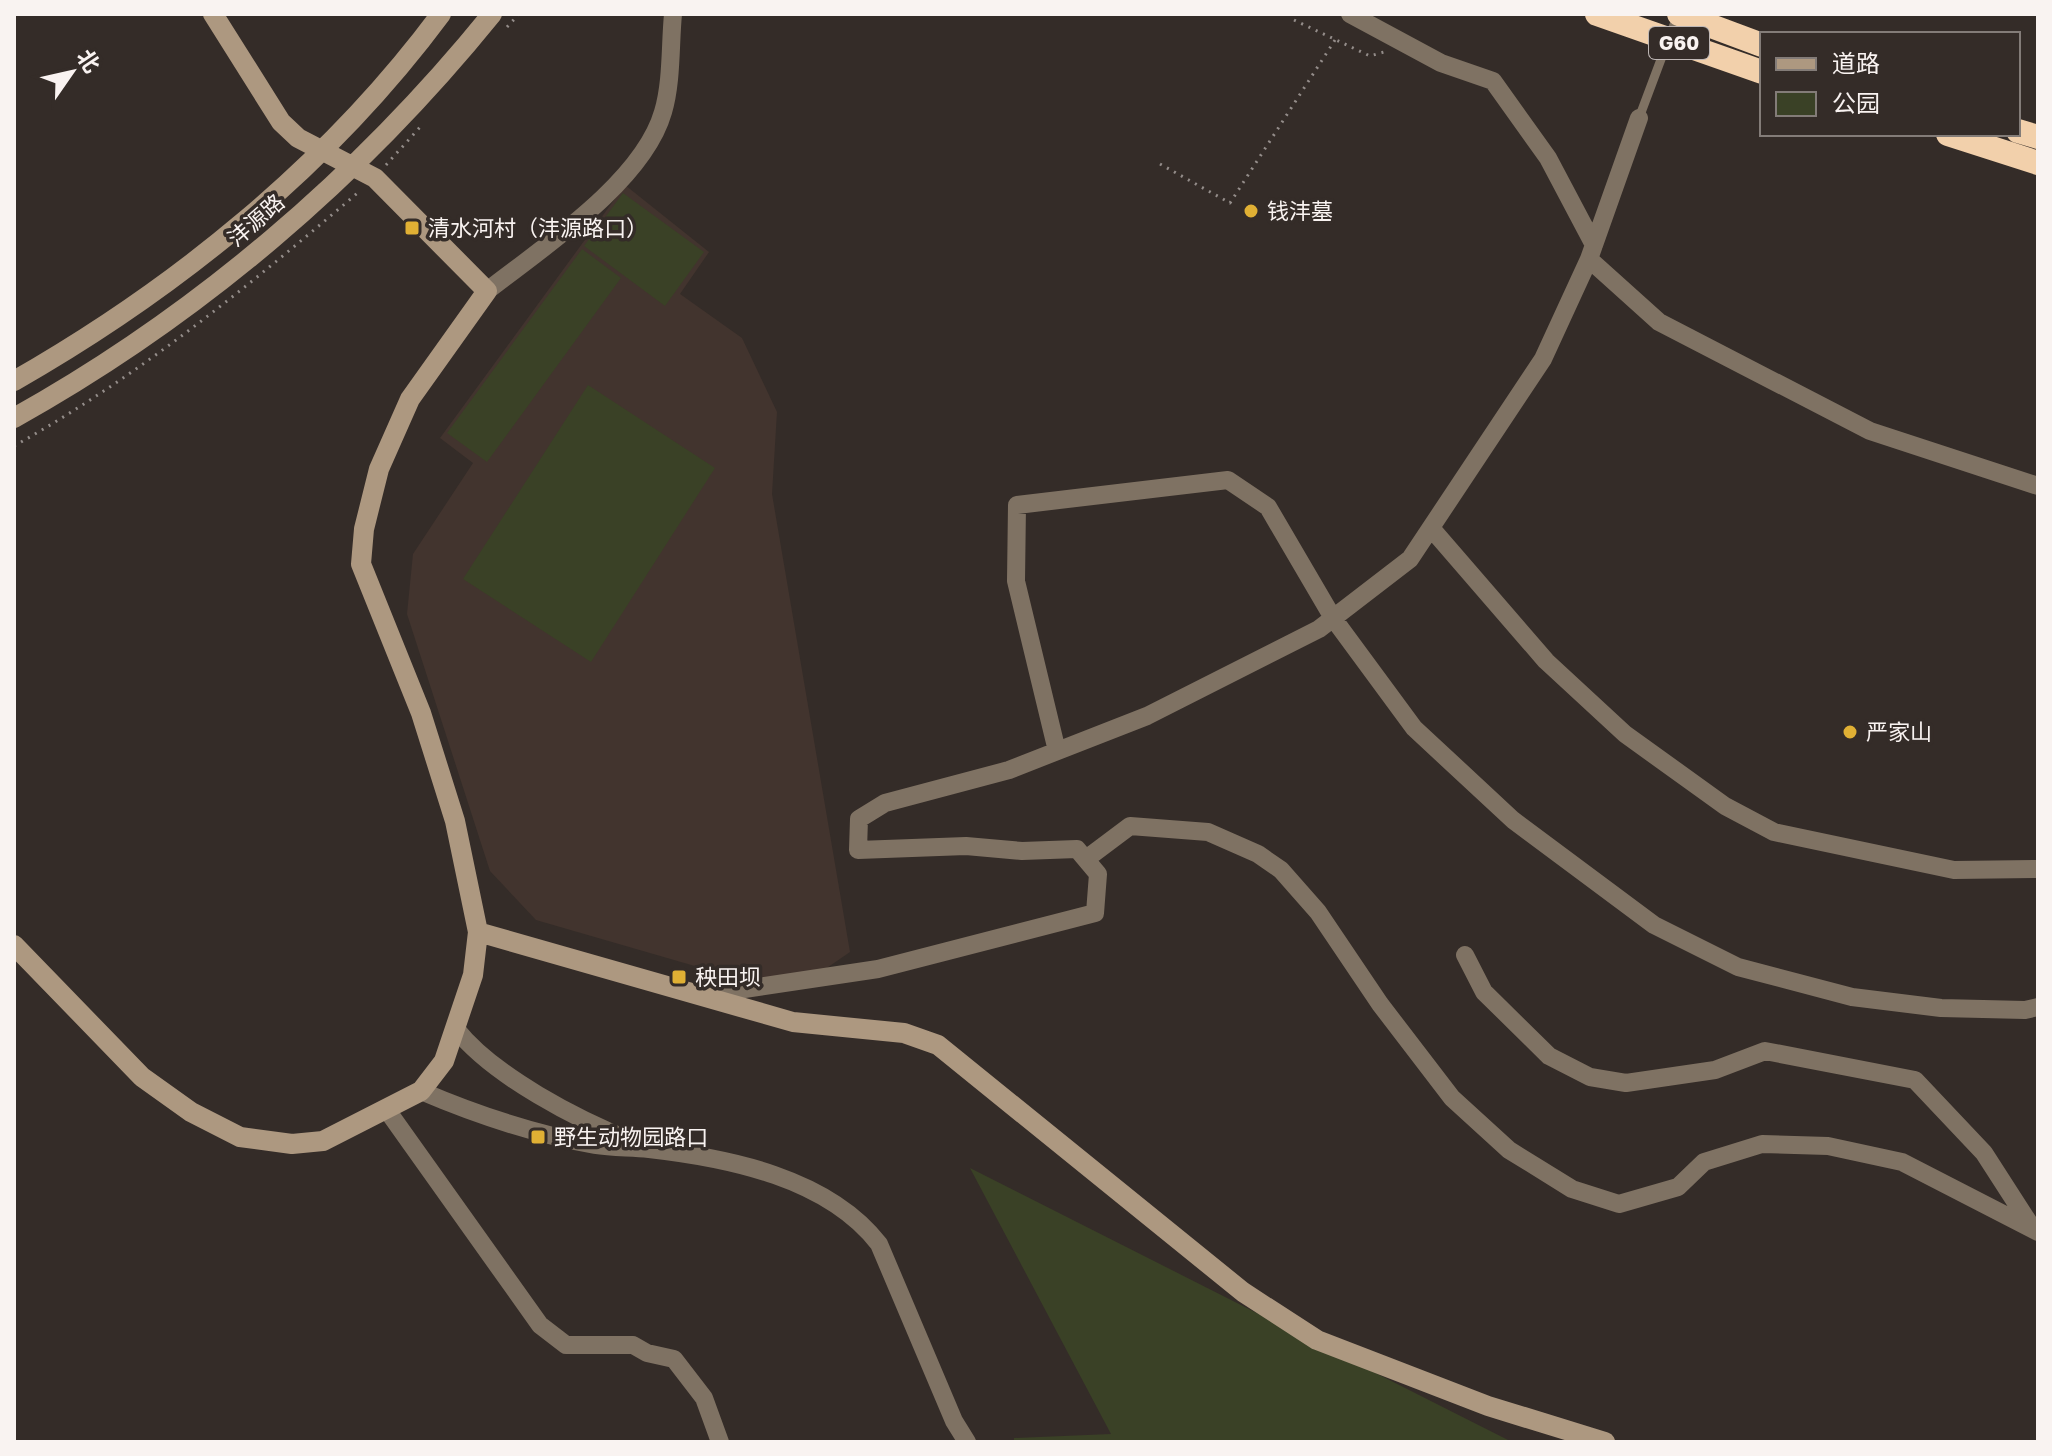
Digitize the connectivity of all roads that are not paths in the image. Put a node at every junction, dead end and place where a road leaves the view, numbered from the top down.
1 (213, 14) edge
2 (441, 14) edge
3 (492, 14) edge
4 (673, 14) edge
5 (1350, 14) edge
6 (1597, 14) edge
7 (1678, 14) edge
8 (1760, 44) edge
9 (1760, 71) edge
10 (1639, 118) joint
11 (1954, 136) edge
12 (321, 151) junction
13 (2038, 163) edge
14 (355, 166) junction
15 (1592, 252) junction
16 (487, 291) junction
17 (14, 381) edge
18 (14, 418) edge
19 (2038, 486) edge
20 (1431, 528) junction
21 (1333, 618) junction
22 (1057, 751) junction
23 (1086, 859) junction
24 (2038, 869) edge
25 (478, 932) junction
26 (14, 945) edge
27 (1465, 955) dead end
28 (701, 996) junction
29 (2038, 1007) edge
30 (456, 1029) junction
31 (421, 1091) junction
32 (387, 1110) junction
33 (651, 1149) junction
34 (2036, 1231) edge
35 (720, 1442) edge
36 (967, 1442) edge
37 (1605, 1442) edge

1 - 12 street
2 - 12 street, 沣源路
3 - 14 street, 沣源路
4 - 16 street
5 - 15 street
6 - 9 highway, G60
7 - 8 highway, G60
7 - 10 lane
10 - 15 street
11 - 13 highway
12 - 14 street
12 - 17 street, 沣源路
14 - 16 street
14 - 18 street, 沣源路
15 - 19 street
15 - 20 street
16 - 25 street
20 - 21 street
20 - 24 street
21 - 22 street
21 - 22 street
21 - 29 street
22 - 23 street
23 - 28 street
23 - 34 street
25 - 28 street
25 - 30 street
26 - 32 street
27 - 34 street
28 - 37 street
30 - 31 street
30 - 33 street
31 - 32 street
31 - 33 street
32 - 35 street
33 - 36 street

